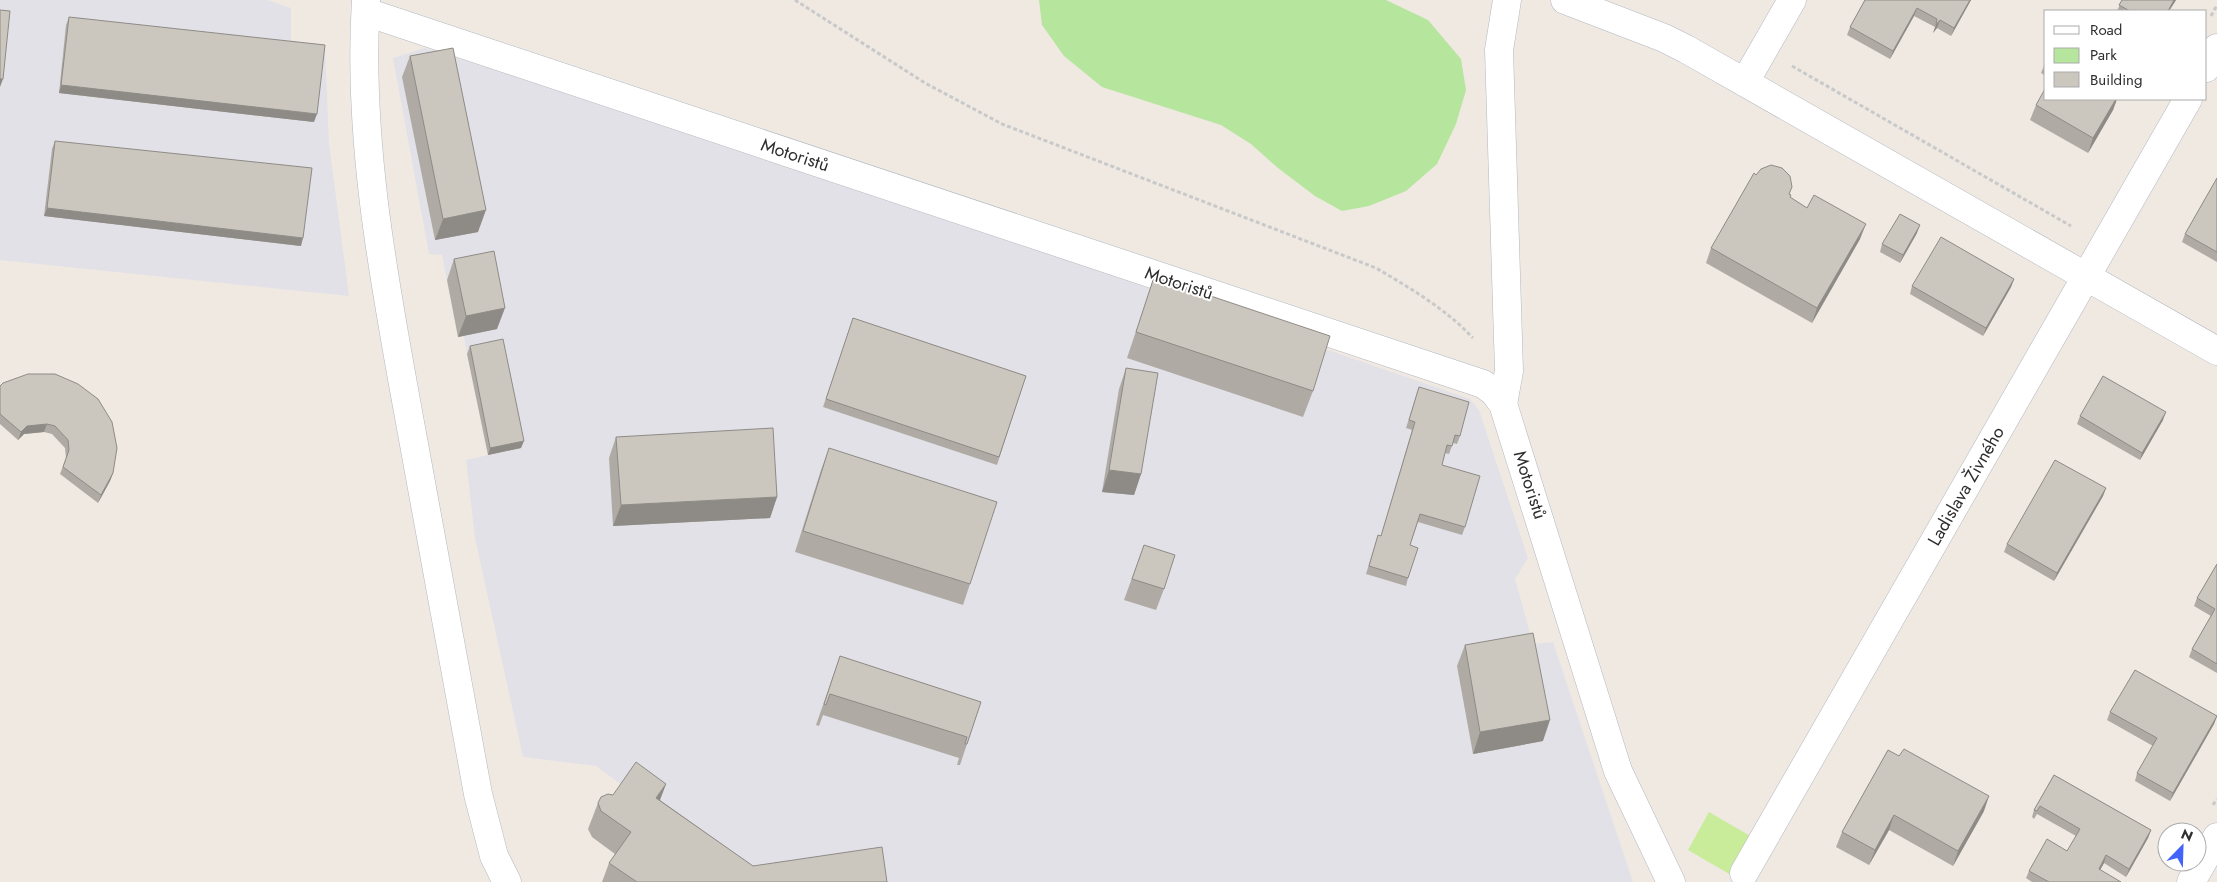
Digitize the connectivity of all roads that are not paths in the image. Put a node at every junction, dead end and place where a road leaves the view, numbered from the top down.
1 (1507, 0) edge
2 (1566, 0) edge
3 (1792, 0) edge
4 (366, 6) edge
5 (2217, 48) edge
6 (2207, 66) edge
7 (1745, 82) junction
8 (2187, 100) edge
9 (2086, 276) junction
10 (2217, 351) edge
11 (1504, 404) junction
12 (2217, 837) edge
13 (1744, 873) dead end
14 (507, 882) edge
15 (1671, 882) edge
16 (2191, 882) edge

1 - 11 street
2 - 7 street
3 - 7 street
4 - 11 street, Motoristů
4 - 14 street
5 - 6 street
7 - 9 street
8 - 9 street, Ladislava Živného
9 - 10 street
9 - 13 street, Ladislava Živného
11 - 15 street, Motoristů
12 - 16 street

